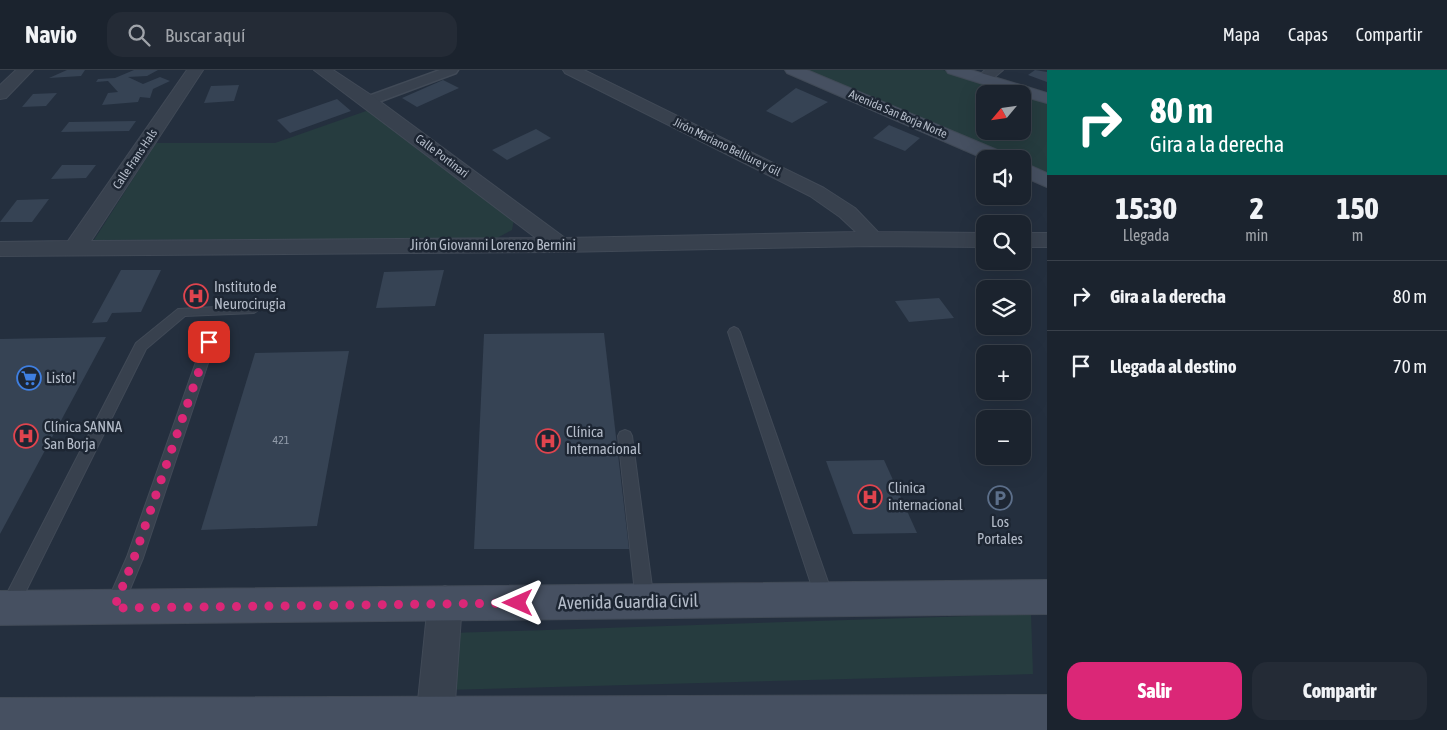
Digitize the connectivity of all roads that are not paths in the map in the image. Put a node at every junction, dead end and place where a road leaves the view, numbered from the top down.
1 (25, 70) edge
2 (195, 70) edge
3 (322, 70) edge
4 (452, 70) edge
5 (571, 70) edge
6 (794, 70) edge
7 (954, 70) edge
8 (989, 75) edge
9 (0, 94) edge
10 (1047, 98) edge
11 (368, 101) junction
12 (981, 150) edge
13 (1031, 172) edge
14 (1047, 180) edge
15 (872, 239) junction
16 (976, 240) edge
17 (1031, 240) edge
18 (1047, 240) edge
19 (560, 245) junction
20 (75, 248) junction
21 (0, 249) edge
22 (254, 309) dead end
23 (734, 332) dead end
24 (209, 342) dead end
25 (625, 436) dead end
26 (1047, 597) edge
27 (826, 599) junction
28 (645, 602) junction
29 (445, 604) junction
30 (4, 608) edge
31 (114, 608) junction
32 (1047, 714) edge
33 (0, 717) edge
34 (435, 723) edge

1 - 9 street
2 - 20 street, Calle Frans Hals
3 - 11 street, Calle Portinari
4 - 11 street
5 - 15 street, Jirón Mariano Belliure y Gil
6 - 12 main road, Avenida San Borja Norte
7 - 8 main road
8 - 10 main road
11 - 19 street, Calle Portinari
13 - 14 main road
15 - 16 street, Jirón Giovanni Lorenzo Bernini
15 - 19 street, Jirón Giovanni Lorenzo Bernini
17 - 18 street
19 - 20 street, Jirón Giovanni Lorenzo Bernini
20 - 21 street, Jirón Giovanni Lorenzo Bernini
22 - 30 lane
23 - 27 lane
24 - 31 lane
25 - 28 lane
26 - 27 main road, Avenida Guardia Civil
27 - 28 main road, Avenida Guardia Civil
28 - 29 main road, Avenida Guardia Civil
29 - 31 main road, Avenida Guardia Civil
29 - 34 street
30 - 31 main road, Avenida Guardia Civil
32 - 34 main road
33 - 34 main road

